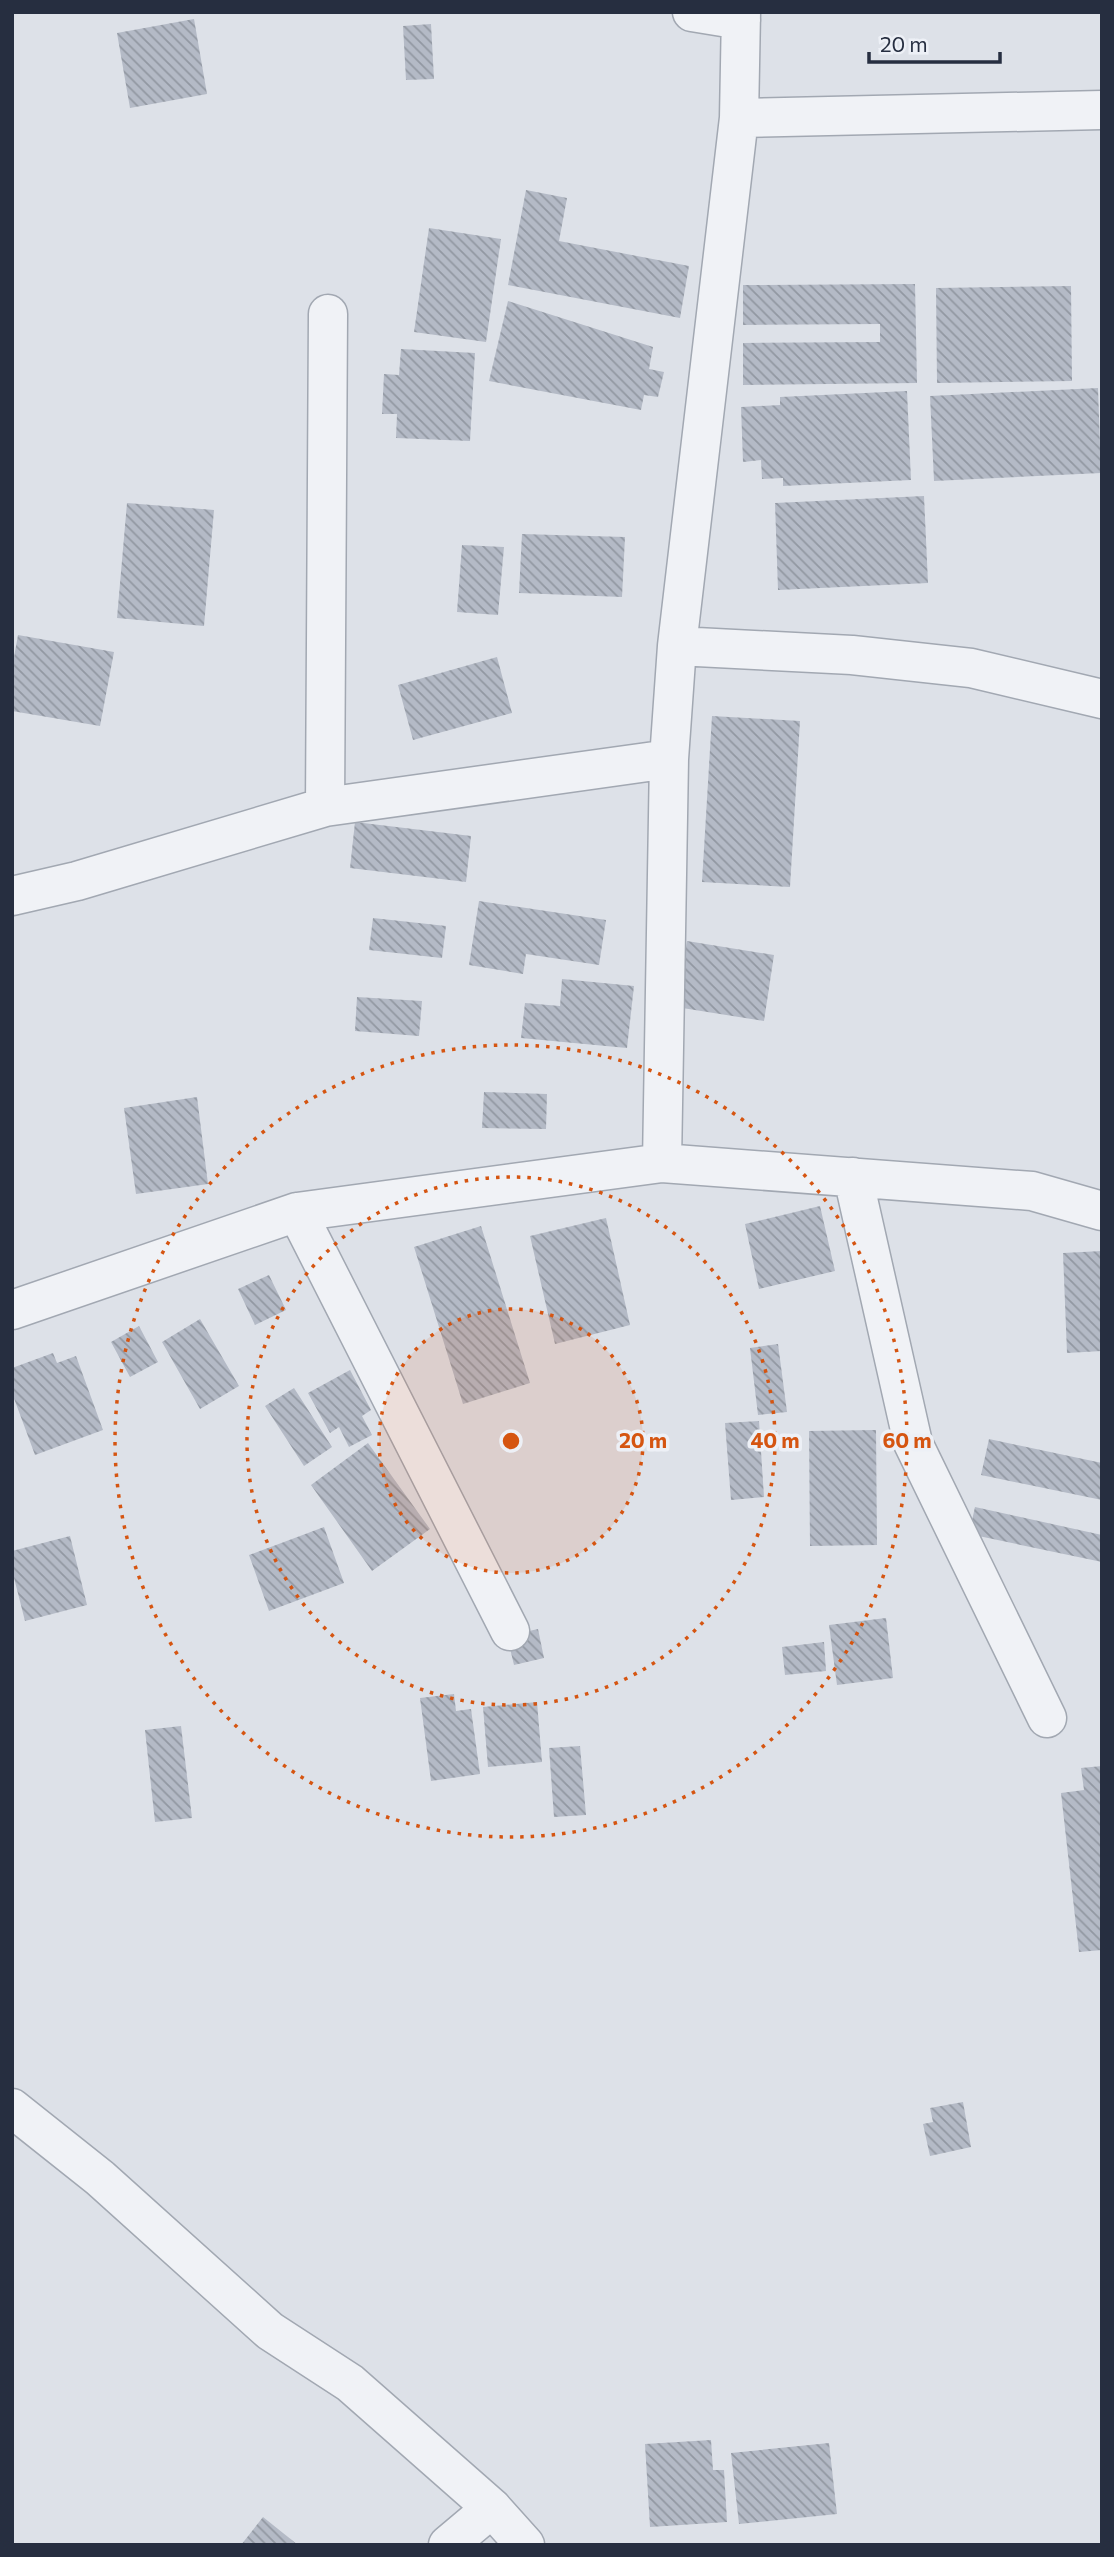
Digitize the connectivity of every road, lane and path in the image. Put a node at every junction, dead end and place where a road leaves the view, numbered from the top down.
1 (692, 12) edge
2 (741, 16) edge
3 (1102, 110) edge
4 (739, 118) junction
5 (328, 314) dead end
6 (677, 646) junction
7 (1102, 699) edge
8 (669, 760) junction
9 (325, 807) junction
10 (12, 896) edge
11 (662, 1163) junction
12 (853, 1177) junction
13 (1102, 1211) edge
14 (298, 1212) junction
15 (12, 1310) edge
16 (510, 1630) dead end
17 (1047, 1718) dead end
18 (12, 2108) edge
19 (492, 2508) junction
20 (448, 2545) edge
21 (525, 2545) edge

1 - 2 street
2 - 4 street
3 - 4 street
4 - 6 street
5 - 9 street
6 - 7 street
6 - 8 street
8 - 9 street
8 - 11 street
9 - 10 street
11 - 12 street
11 - 14 street
12 - 13 street
12 - 17 street
14 - 15 street
14 - 16 street
18 - 19 street
19 - 20 street
19 - 21 street

